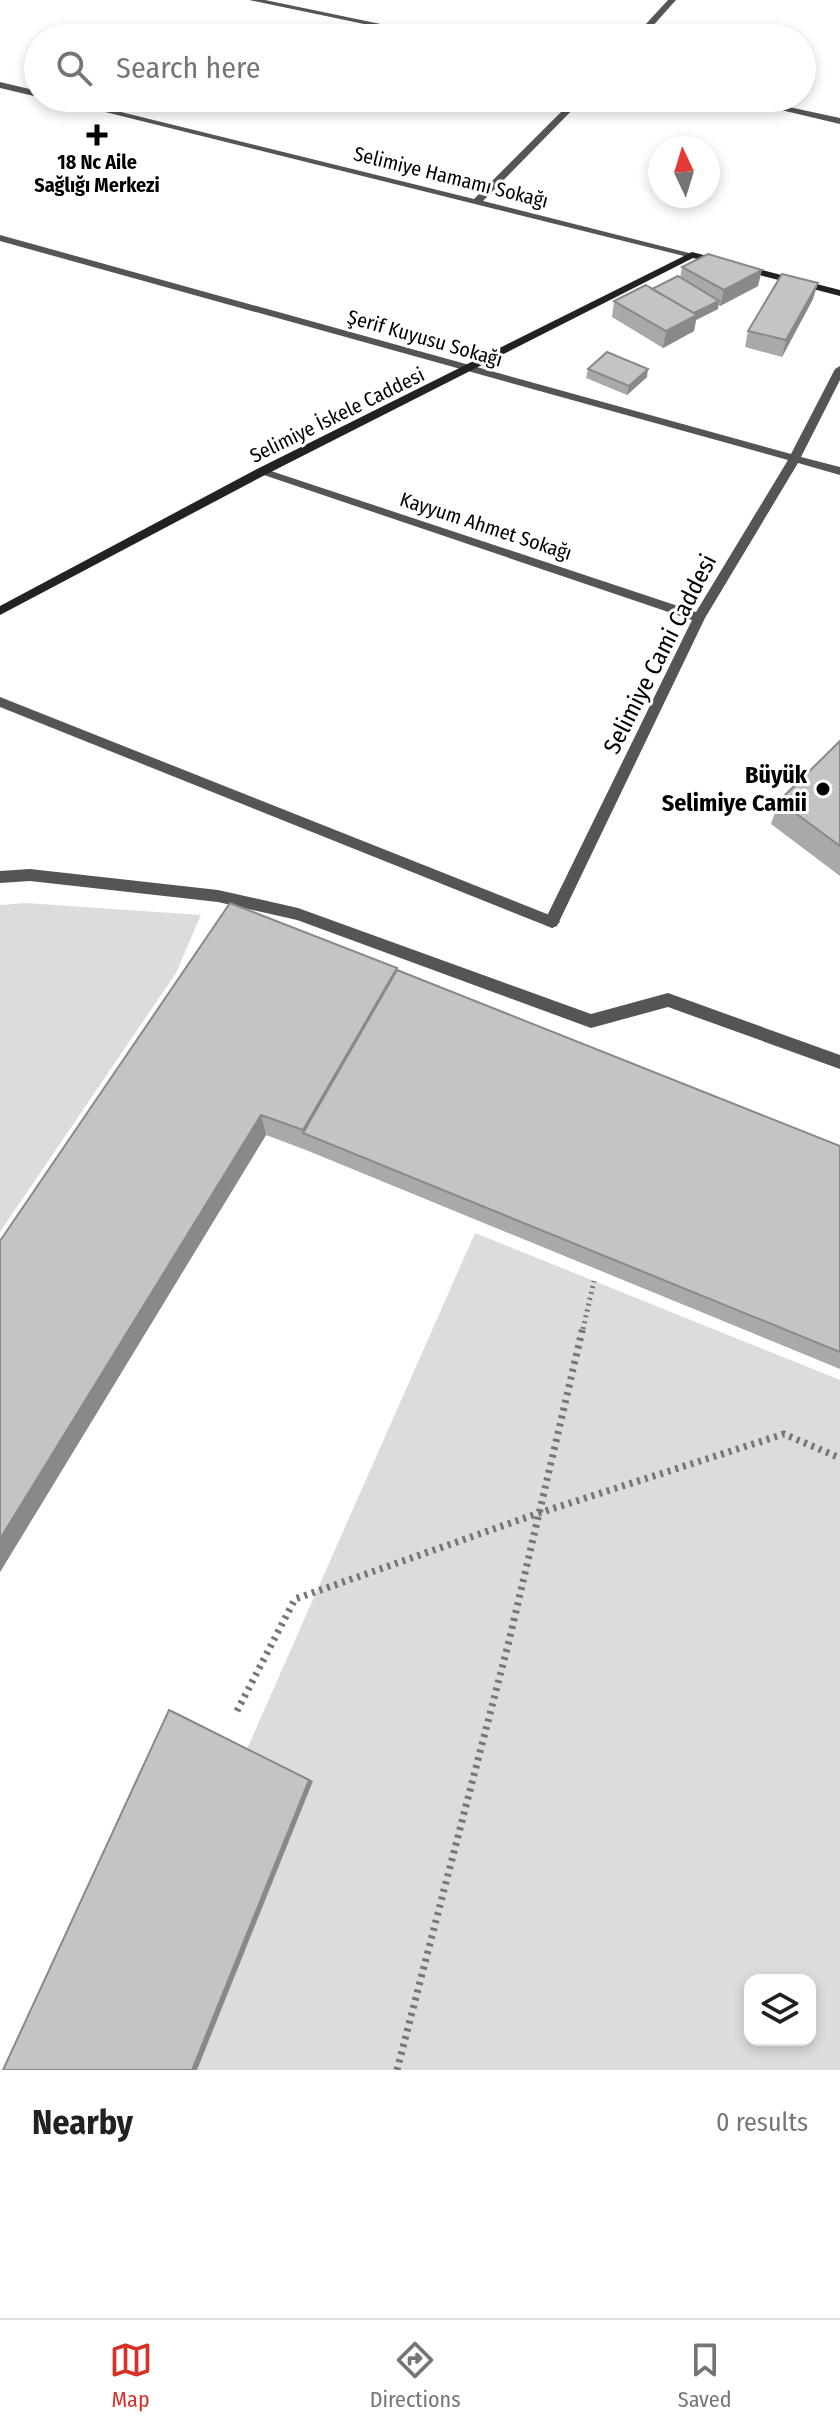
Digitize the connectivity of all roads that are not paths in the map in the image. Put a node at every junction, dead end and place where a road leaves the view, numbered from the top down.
1 (253, 0) edge
2 (672, 0) edge
3 (374, 24) edge
4 (650, 24) edge
5 (0, 85) edge
6 (24, 91) edge
7 (111, 112) edge
8 (566, 112) edge
9 (799, 112) edge
10 (840, 121) edge
11 (477, 201) junction
12 (0, 238) edge
13 (692, 255) junction
14 (840, 293) edge
15 (469, 369) junction
16 (840, 369) edge
17 (795, 458) junction
18 (840, 471) edge
19 (261, 472) junction
20 (0, 611) edge
21 (699, 618) junction
22 (0, 702) edge
23 (0, 877) edge
24 (840, 1062) edge

1 - 3 street
2 - 4 street
5 - 6 street
7 - 11 street, Selimiye Hamamı Sokağı
8 - 11 street
9 - 10 street
11 - 13 street, Selimiye Hamamı Sokağı
12 - 15 street, Şerif Kuyusu Sokağı
13 - 14 street, Selimiye Hamamı Sokağı
13 - 15 street, Selimiye İskele Caddesi
15 - 17 street, Şerif Kuyusu Sokağı
15 - 19 street, Selimiye İskele Caddesi
16 - 17 street, Selimiye Cami Caddesi
17 - 18 street, Şerif Kuyusu Sokağı
17 - 21 street, Selimiye Cami Caddesi
19 - 20 street, Selimiye İskele Caddesi
19 - 21 street, Kayyum Ahmet Sokağı
21 - 22 street, Selimiye Cami Caddesi
23 - 24 street

